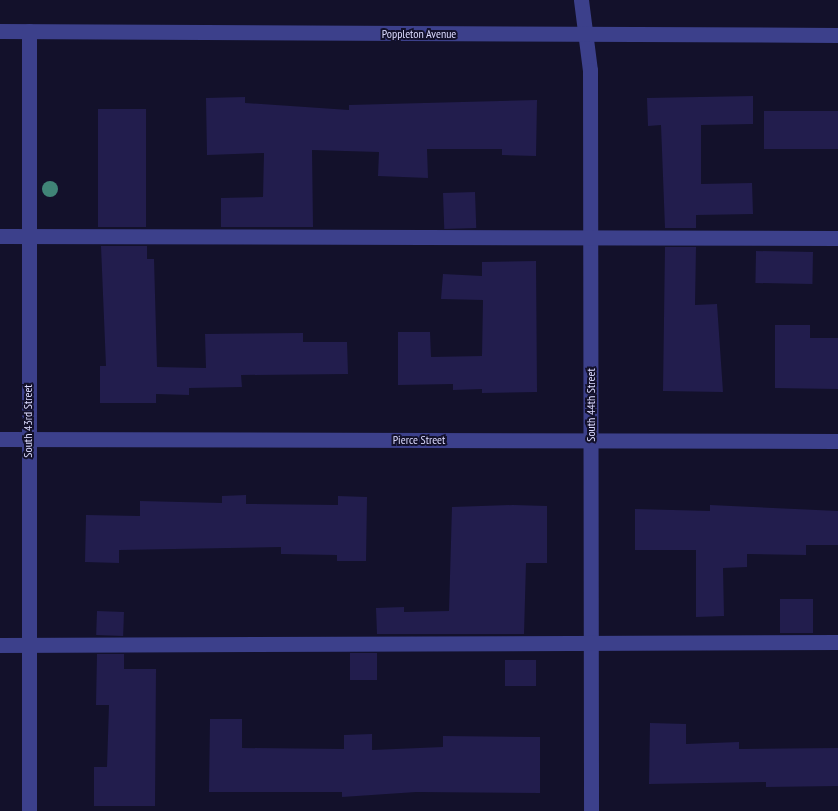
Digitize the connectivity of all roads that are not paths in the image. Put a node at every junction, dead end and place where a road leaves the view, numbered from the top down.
1 (581, 0) edge
2 (0, 31) edge
3 (29, 31) junction
4 (586, 34) junction
5 (838, 35) edge
6 (0, 236) edge
7 (29, 236) junction
8 (590, 237) junction
9 (838, 238) edge
10 (0, 440) edge
11 (28, 440) junction
12 (591, 440) junction
13 (838, 441) edge
14 (591, 640) junction
15 (838, 642) edge
16 (0, 645) edge
17 (28, 645) junction
18 (29, 811) edge
19 (591, 811) edge

1 - 4 street, South 44th Street
2 - 3 street, Poppleton Avenue
3 - 4 street, Poppleton Avenue
3 - 7 street, South 43rd Street
4 - 5 street, Poppleton Avenue
4 - 8 street, South 44th Street
6 - 7 street
7 - 8 street
7 - 11 street, South 43rd Street
8 - 9 street
8 - 12 street, South 44th Street
10 - 11 street, Pierce Street
11 - 12 street, Pierce Street
11 - 17 street, South 43rd Street
12 - 13 street, Pierce Street
12 - 14 street, South 44th Street
14 - 15 street
14 - 17 street
14 - 19 street, South 44th Street
16 - 17 street
17 - 18 street, South 43rd Street

